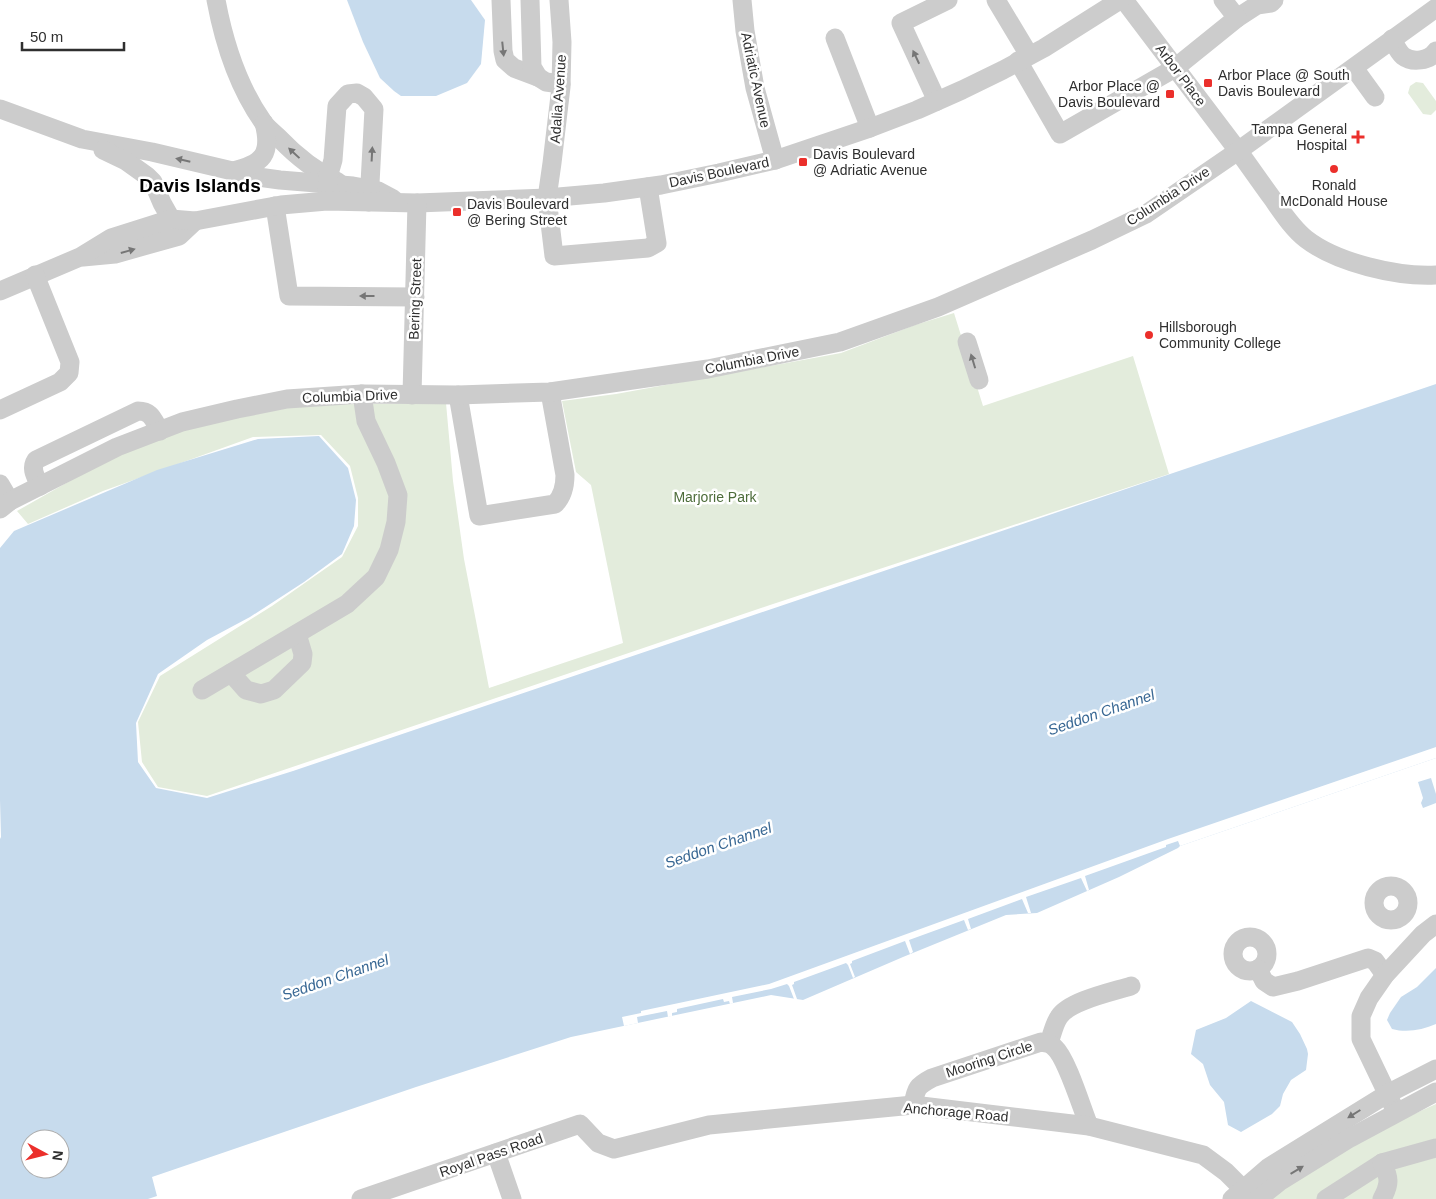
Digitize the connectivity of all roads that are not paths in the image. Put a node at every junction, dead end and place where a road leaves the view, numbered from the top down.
1 (216, 0) edge
2 (501, 0) edge
3 (530, 0) edge
4 (559, 0) edge
5 (742, 0) edge
6 (948, 0) edge
7 (996, 0) edge
8 (1006, 0) edge
9 (1120, 0) edge
10 (1124, 0) edge
11 (1223, 0) edge
12 (1274, 0) edge
13 (1099, 6) edge
14 (1436, 8) edge
15 (1237, 18) junction
16 (835, 38) dead end
17 (1392, 39) junction
18 (1028, 56) junction
19 (1433, 57) edge
20 (1175, 68) junction
21 (1354, 68) junction
22 (538, 77) junction
23 (561, 84) junction
24 (1376, 97) dead end
25 (937, 101) junction
26 (0, 109) edge
27 (264, 123) junction
28 (870, 128) junction
29 (82, 139) junction
30 (1238, 151) junction
31 (775, 160) junction
32 (231, 171) junction
33 (648, 186) junction
34 (332, 187) junction
35 (369, 196) junction
36 (547, 198) junction
37 (409, 203) junction
38 (278, 206) junction
39 (171, 219) junction
40 (195, 221) junction
41 (80, 257) junction
42 (1436, 275) edge
43 (35, 276) junction
44 (0, 291) edge
45 (415, 297) junction
46 (967, 342) dead end
47 (979, 380) dead end
48 (550, 392) junction
49 (362, 394) junction
50 (412, 395) junction
51 (458, 395) junction
52 (0, 410) edge
53 (160, 431) junction
54 (0, 484) edge
55 (40, 486) junction
56 (5, 505) edge
57 (297, 634) junction
58 (231, 673) junction
59 (202, 690) dead end
60 (1405, 914) dead end
61 (1430, 929) edge
62 (1258, 968) dead end
63 (1385, 975) junction
64 (1131, 986) dead end
65 (1049, 1043) junction
66 (1436, 1069) edge
67 (1436, 1092) edge
68 (1386, 1094) junction
69 (913, 1106) junction
70 (1396, 1112) junction
71 (1089, 1126) junction
72 (1436, 1148) edge
73 (614, 1149) joint
74 (496, 1153) junction
75 (1382, 1163) junction
76 (1245, 1196) edge
77 (361, 1199) edge
78 (512, 1199) edge
79 (1326, 1199) edge
80 (1382, 1199) edge

1 - 27 street
2 -> 22 street
3 - 22 street
4 - 23 street, Adalia Avenue
5 - 31 street, Adriatic Avenue
25 -> 6 street
7 - 18 street
8 - 18 street
9 - 13 street, Davis Boulevard
10 - 20 street, Arbor Place
11 - 15 street
12 - 15 street
13 - 18 street, Davis Boulevard
14 - 17 street, Columbia Drive
15 - 20 street
16 - 28 street
17 - 19 street
17 - 21 street, Columbia Drive
18 - 20 street
18 - 25 street, Davis Boulevard
20 - 30 street, Arbor Place
21 - 24 street
21 - 30 street, Columbia Drive
22 - 23 street
23 - 36 street, Adalia Avenue
25 - 28 street, Davis Boulevard
26 - 29 street
27 - 32 street
34 -> 27 street
28 - 31 street, Davis Boulevard
32 -> 29 street
29 - 39 street
30 - 42 street, Arbor Place
30 - 48 street, Columbia Drive
31 - 33 street, Davis Boulevard
32 - 34 street
33 - 36 street, Davis Boulevard
33 - 36 street, Adalia Avenue
34 - 35 street
35 -> 34 street
34 - 38 street
35 - 37 street
36 - 37 street, Davis Boulevard
37 - 45 street, Bering Street
38 - 40 street
45 -> 38 street
39 - 40 street
39 - 41 street
41 -> 40 street
41 - 43 street
43 - 44 street
43 - 52 street
45 - 50 street, Bering Street
47 -> 46 street
48 - 51 street, Columbia Drive
48 - 51 street
49 - 50 street, Columbia Drive
49 - 53 street, Columbia Drive
49 - 57 street
50 - 51 street, Columbia Drive
53 - 55 street, Columbia Drive
53 - 55 street
54 - 56 street
55 - 56 street, Columbia Drive
57 - 58 street
57 - 58 street
58 - 59 street
60 - 61 street
61 - 63 street
62 - 63 street
63 - 68 street
64 - 65 street
65 - 69 street, Mooring Circle
65 - 71 street, Mooring Circle
66 - 68 street
67 - 70 street
68 - 70 street
68 -> 76 street
69 - 71 street, Anchorage Road
69 - 73 street, Anchorage Road
76 -> 70 street
71 - 76 street, Anchorage Road
72 - 75 street
73 - 74 street, Royal Pass Road
74 - 77 street, Royal Pass Road
74 - 78 street
75 - 79 street
75 - 80 street

